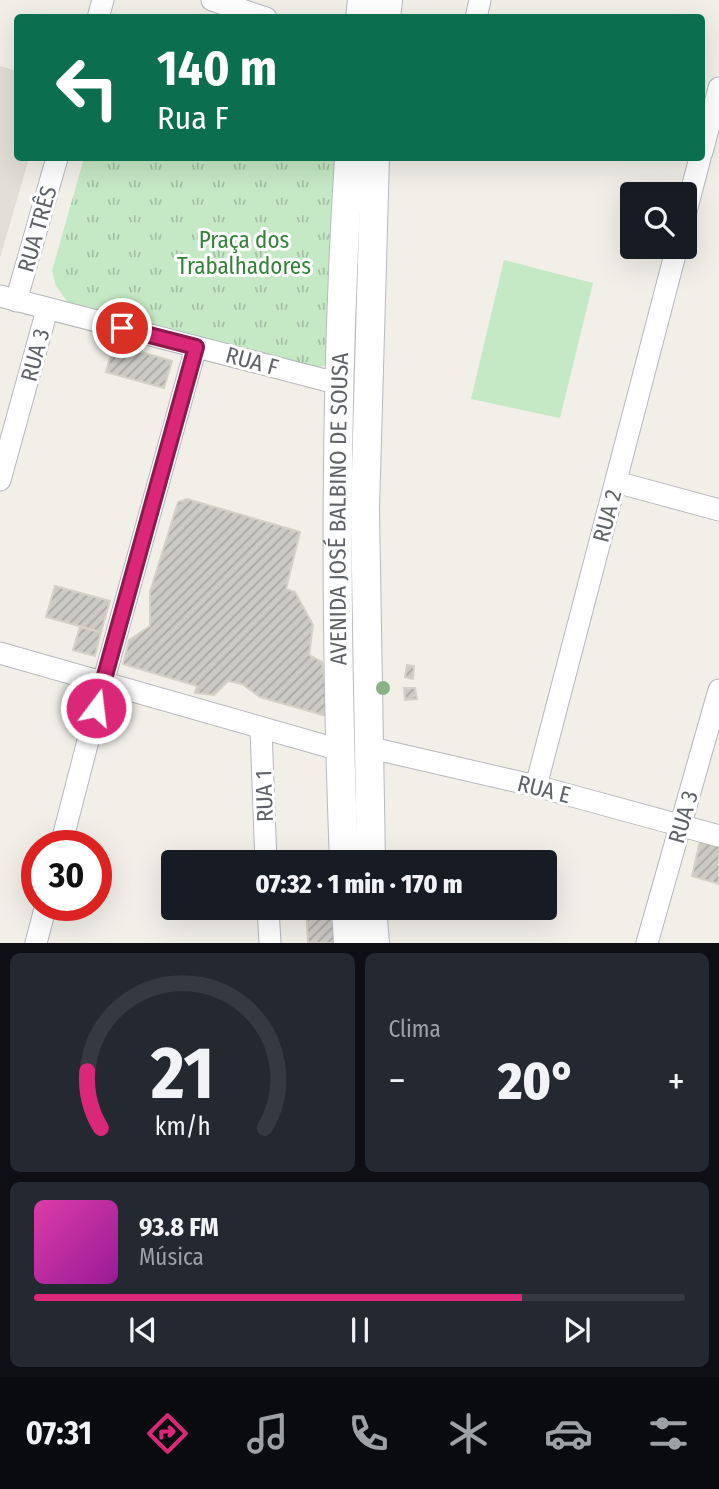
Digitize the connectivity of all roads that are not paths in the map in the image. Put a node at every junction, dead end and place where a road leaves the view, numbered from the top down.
1 (212, 0) edge
2 (254, 14) edge
3 (719, 89) edge
4 (708, 144) edge
5 (56, 161) edge
6 (350, 161) edge
7 (374, 161) edge
8 (699, 161) edge
9 (694, 182) edge
10 (359, 210) junction
11 (674, 259) edge
12 (8, 299) edge
13 (47, 310) junction
14 (196, 347) junction
15 (341, 384) junction
16 (0, 480) edge
17 (616, 482) junction
18 (352, 509) junction
19 (719, 510) edge
20 (0, 653) edge
21 (103, 683) junction
22 (719, 690) edge
23 (261, 730) junction
24 (353, 748) junction
25 (536, 786) junction
26 (681, 825) junction
27 (65, 830) edge
28 (719, 836) edge
29 (266, 850) edge
30 (345, 850) edge
31 (369, 850) edge
32 (269, 920) edge
33 (42, 921) edge
34 (36, 943) edge
35 (270, 943) edge
36 (647, 943) edge

1 - 2 street
3 - 4 street
5 - 12 street, RUA TRÊS
6 - 10 main road, AVENIDA JOSÉ BALBINO DE SOUSA
7 - 10 main road, AVENIDA JOSÉ BALBINO DE SOUSA
8 - 9 street
10 - 15 main road, AVENIDA JOSÉ BALBINO DE SOUSA
10 - 18 main road, AVENIDA JOSÉ BALBINO DE SOUSA
11 - 17 street, RUA 2
12 - 13 street, RUA F
13 - 14 street, RUA F
13 - 16 street, RUA 3
14 - 15 street, RUA F
14 - 21 street
15 - 18 main road, AVENIDA JOSÉ BALBINO DE SOUSA
17 - 19 street
17 - 25 street, RUA 2
18 - 24 main road, AVENIDA JOSÉ BALBINO DE SOUSA
20 - 21 street, RUA E
21 - 23 street, RUA E
21 - 27 street
22 - 26 street, RUA 3
23 - 24 street, RUA E
23 - 29 street, RUA 1
24 - 25 street, RUA E
24 - 30 main road, AVENIDA JOSÉ BALBINO DE SOUSA
24 - 31 main road, AVENIDA JOSÉ BALBINO DE SOUSA
25 - 26 street, RUA E
26 - 28 street, RUA E
26 - 36 street, RUA 3
32 - 35 street
33 - 34 street

